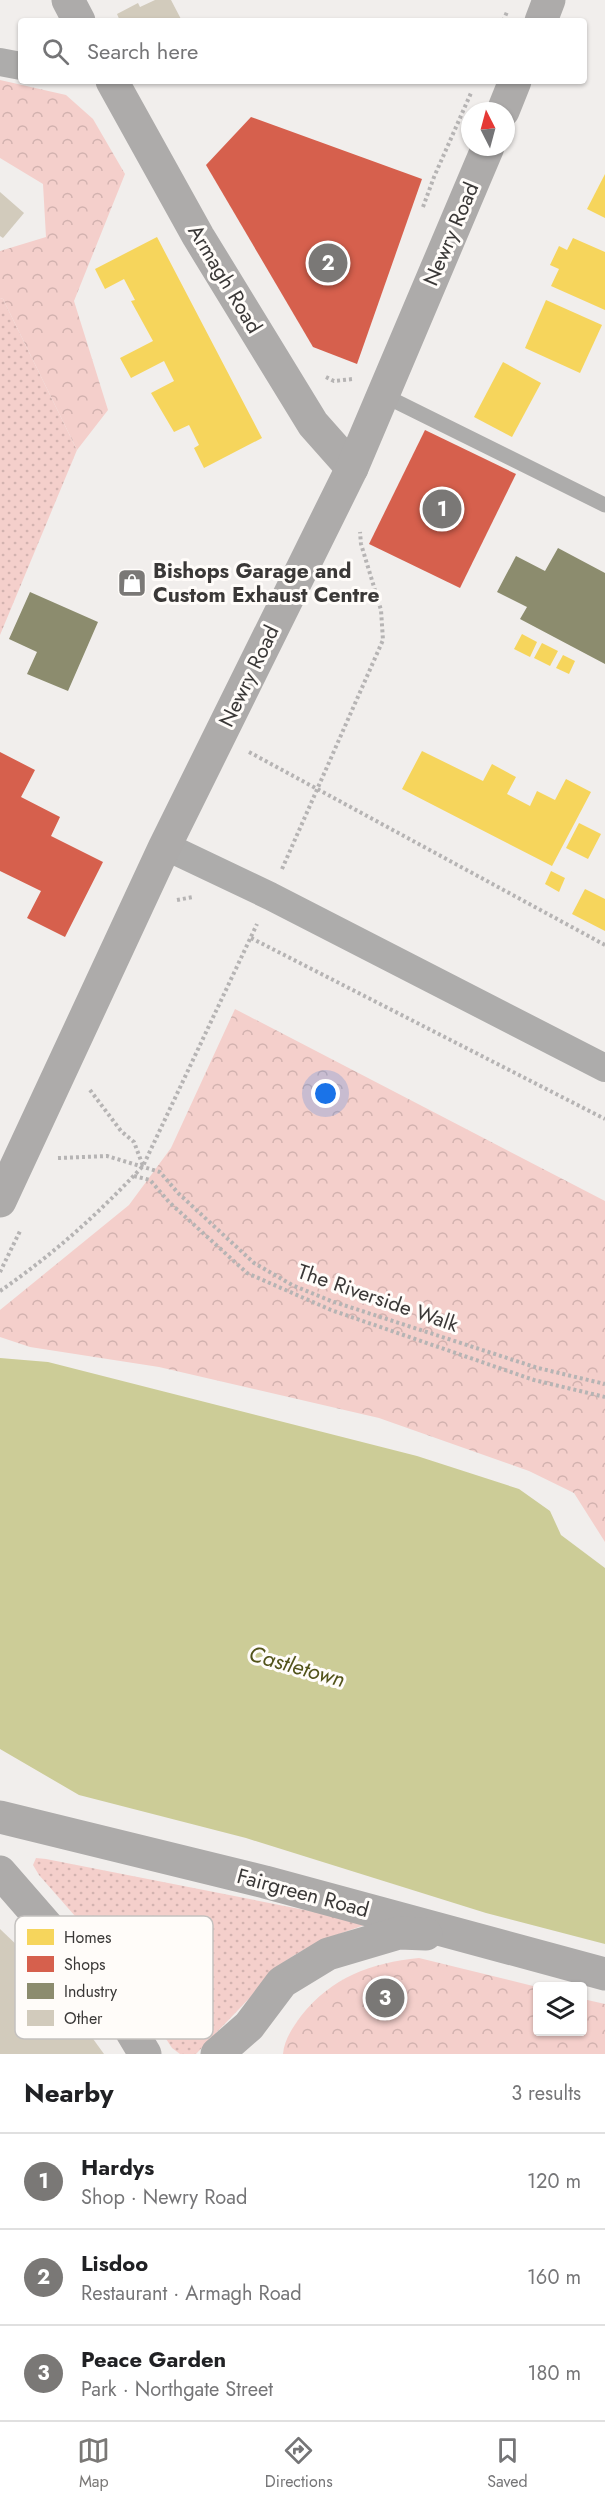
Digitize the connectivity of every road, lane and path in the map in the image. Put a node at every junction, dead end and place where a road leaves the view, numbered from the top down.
1 (68, 0) edge
2 (549, 0) edge
3 (77, 18) edge
4 (542, 18) edge
5 (0, 62) edge
6 (18, 65) edge
7 (114, 84) edge
8 (514, 84) edge
9 (473, 88) dead end
10 (507, 102) edge
11 (484, 156) edge
12 (422, 209) dead end
13 (321, 375) dead end
14 (370, 386) junction
15 (352, 468) junction
16 (605, 505) edge
17 (358, 522) dead end
18 (220, 736) junction
19 (319, 790) junction
20 (165, 846) junction
21 (270, 896) junction
22 (196, 897) dead end
23 (172, 910) dead end
24 (251, 938) junction
25 (605, 945) edge
26 (67, 1058) junction
27 (605, 1068) edge
28 (94, 1079) dead end
29 (90, 1089) junction
30 (85, 1099) dead end
31 (605, 1119) edge
32 (61, 1148) dead end
33 (143, 1166) junction
34 (134, 1176) junction
35 (13, 1210) edge
36 (0, 1272) edge
37 (0, 1291) edge
38 (605, 1384) edge
39 (605, 1397) edge
40 (0, 1817) edge
41 (0, 1872) edge
42 (39, 1916) edge
43 (470, 1937) junction
44 (605, 1974) edge
45 (136, 2039) edge
46 (248, 2040) edge
47 (144, 2054) edge
48 (217, 2054) edge

1 - 3 main road
2 - 4 main road
5 - 6 street
7 - 15 main road, Armagh Road
8 - 10 main road
9 - 12 path
11 - 14 main road, Newry Road
13 - 14 path
14 - 15 main road, Newry Road
14 - 16 lane
15 - 18 main road, Newry Road
17 - 19 path
18 - 19 path
18 - 20 main road, Newry Road
19 - 21 path
19 - 25 path
20 - 21 street
20 - 26 main road, Newry Road
21 - 24 path
21 - 27 street
22 - 23 path
24 - 31 path
24 - 33 path
26 - 29 path
26 - 35 main road, Newry Road
28 - 29 path
29 - 30 path
29 - 33 path
32 - 33 path, The Riverside Walk
33 - 34 path
33 - 38 path, The Riverside Walk
34 - 37 path
34 - 39 path
35 - 36 path
40 - 43 main road, Fairgreen Road
41 - 42 main road
43 - 44 main road, Fairgreen Road
43 - 46 main road
45 - 47 main road
46 - 48 main road

